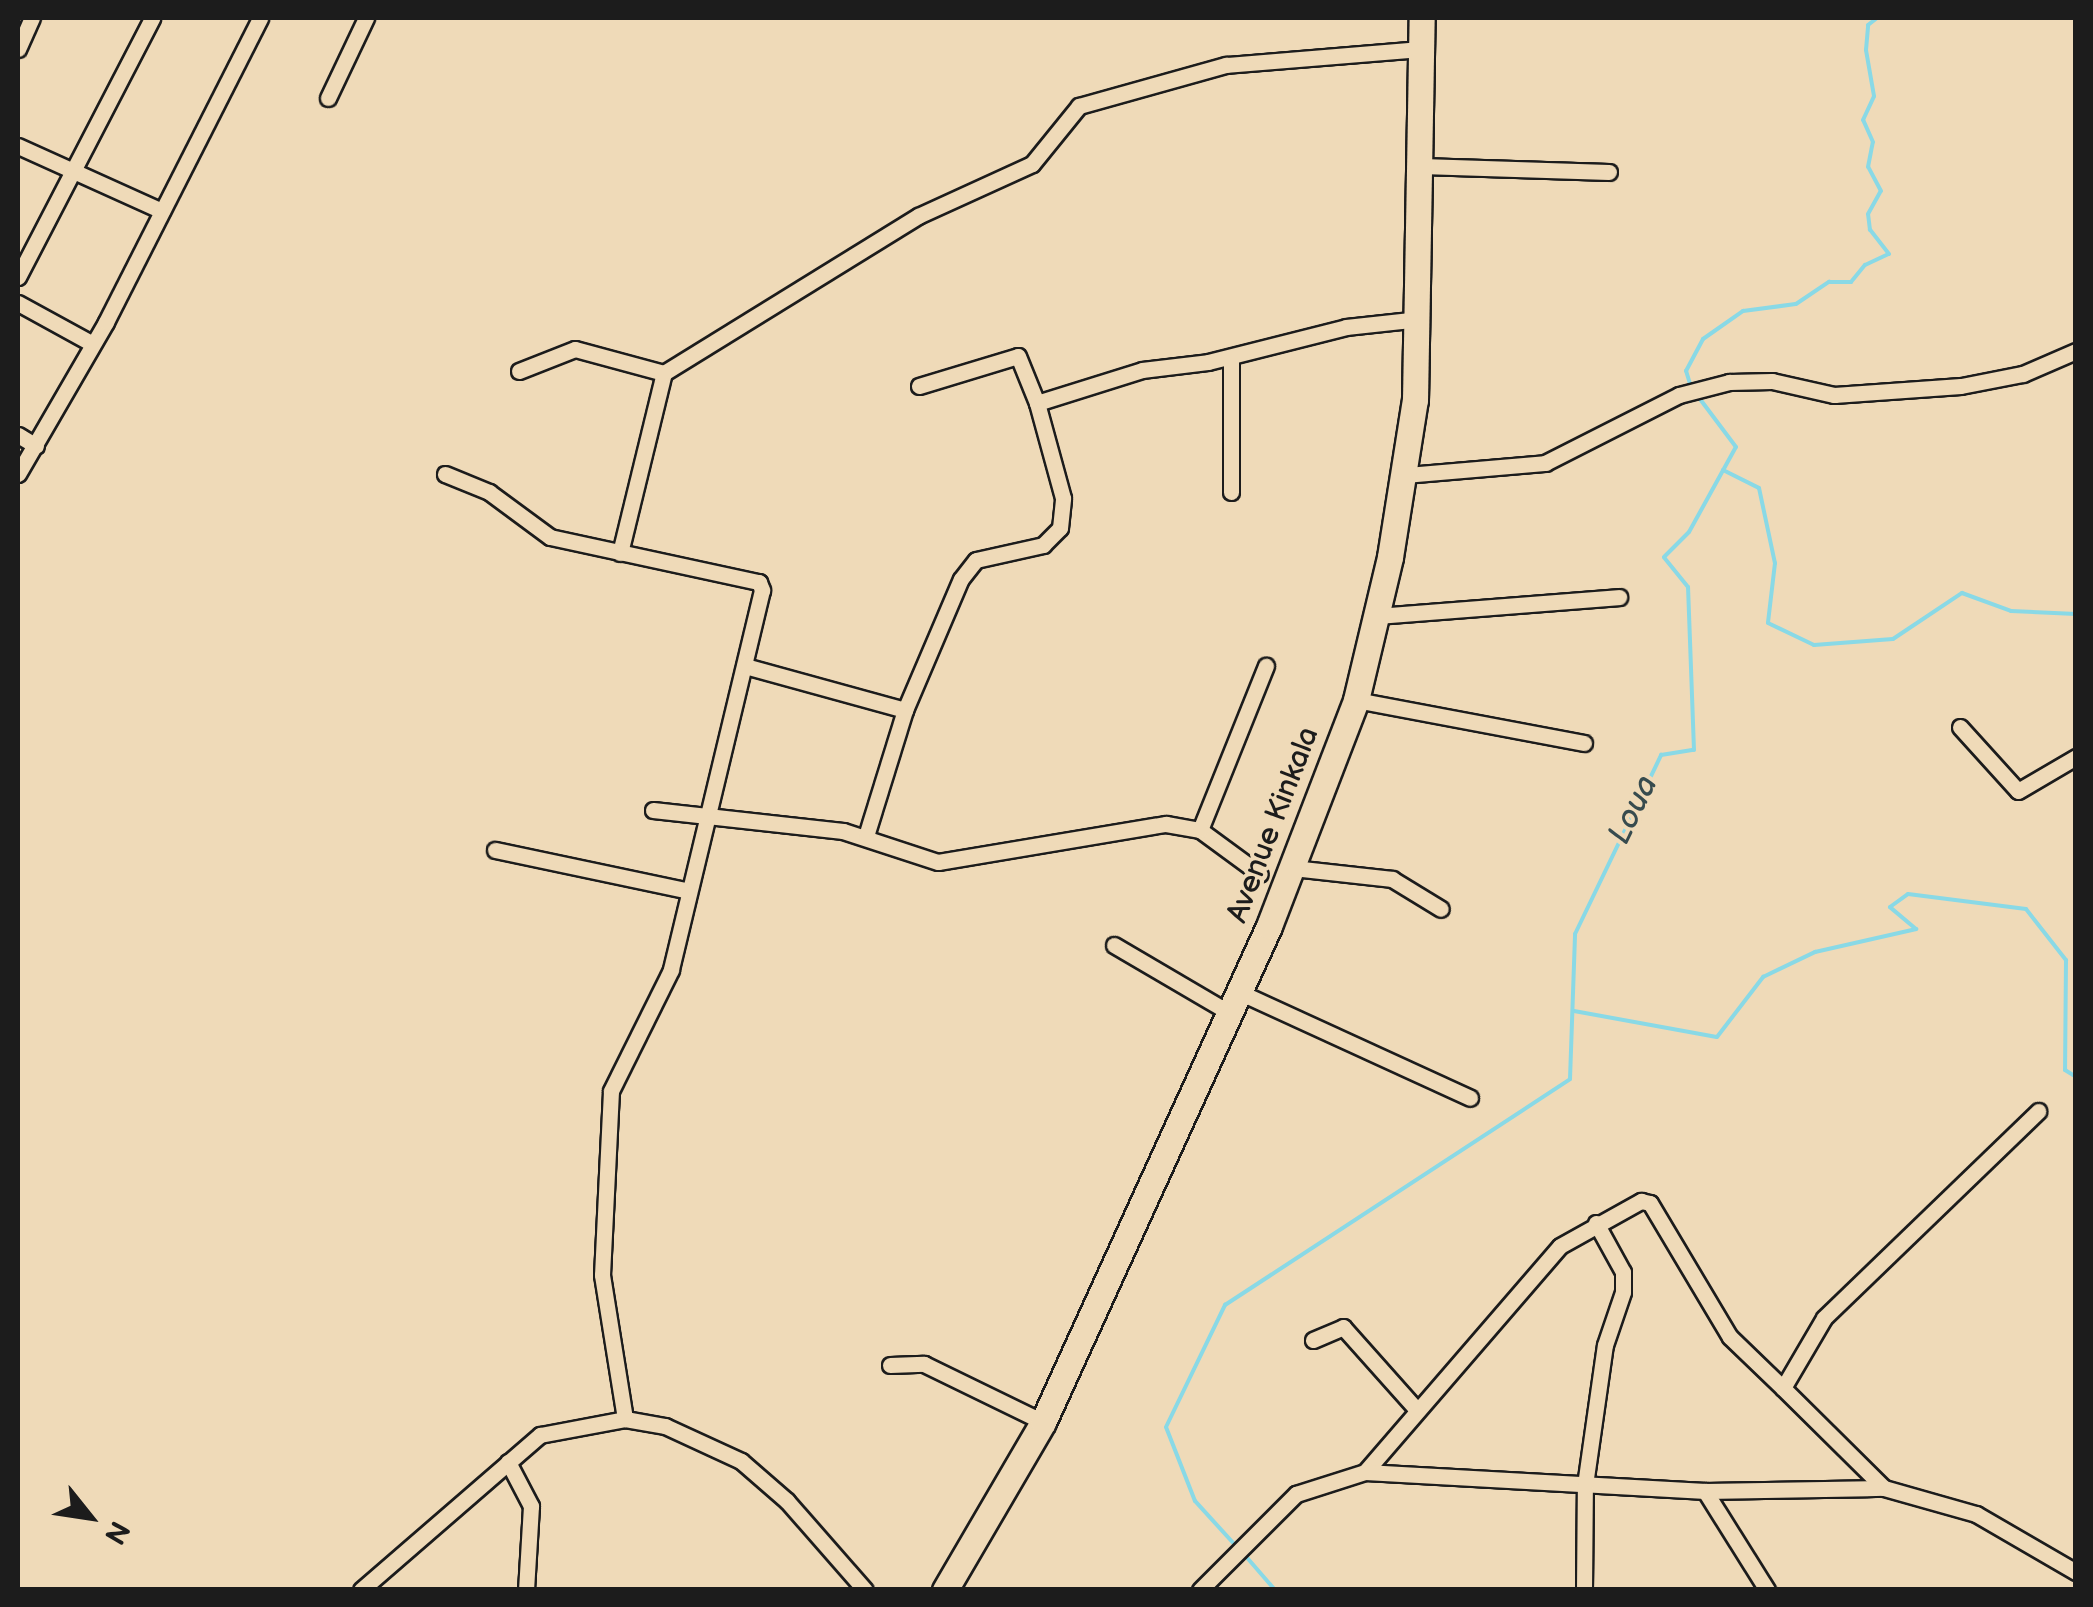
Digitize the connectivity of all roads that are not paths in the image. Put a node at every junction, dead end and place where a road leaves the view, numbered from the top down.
1 (152, 18) edge
2 (260, 18) edge
3 (366, 18) edge
4 (1422, 18) edge
5 (25, 27) edge
6 (18, 48) edge
7 (1422, 49) junction
8 (328, 98) dead end
9 (18, 146) edge
10 (1421, 166) junction
11 (72, 170) junction
12 (1608, 172) dead end
13 (162, 211) junction
14 (18, 277) edge
15 (18, 303) edge
16 (1420, 319) junction
17 (94, 344) junction
18 (2076, 352) edge
19 (1230, 357) junction
20 (519, 371) dead end
21 (664, 373) junction
22 (919, 386) dead end
23 (1037, 403) junction
24 (18, 435) edge
25 (36, 446) junction
26 (18, 474) edge
27 (445, 474) dead end
28 (1406, 475) junction
29 (1231, 492) dead end
30 (620, 553) junction
31 (1619, 597) dead end
32 (1378, 616) junction
33 (745, 666) junction
34 (1266, 666) dead end
35 (1356, 700) junction
36 (905, 710) junction
37 (1960, 727) dead end
38 (1584, 742) dead end
39 (2076, 757) edge
40 (653, 810) dead end
41 (709, 818) junction
42 (1200, 830) junction
43 (866, 836) junction
44 (494, 850) dead end
45 (1293, 868) junction
46 (1260, 874) dead end
47 (689, 891) junction
48 (1441, 909) dead end
49 (1114, 945) dead end
50 (1234, 1002) junction
51 (1470, 1098) dead end
52 (2038, 1111) dead end
53 (1596, 1223) junction
54 (1313, 1340) dead end
55 (890, 1364) dead end
56 (1783, 1388) junction
57 (1416, 1408) junction
58 (625, 1419) junction
59 (1043, 1422) junction
60 (508, 1462) junction
61 (1365, 1472) junction
62 (1585, 1485) junction
63 (1884, 1488) junction
64 (1705, 1491) junction
65 (2076, 1550) edge
66 (2071, 1569) edge
67 (360, 1590) edge
68 (526, 1590) edge
69 (865, 1590) edge
70 (945, 1590) edge
71 (1200, 1590) edge
72 (1584, 1590) edge
73 (1768, 1590) edge

1 - 11 street
2 - 13 street
3 - 8 street
4 - 7 main road, Avenue Kinkala
5 - 6 street
7 - 10 main road, Avenue Kinkala
7 - 21 street
9 - 11 street
10 - 12 street
10 - 16 main road, Avenue Kinkala
11 - 13 street
11 - 14 street
13 - 17 street
15 - 17 street
16 - 19 street
16 - 28 main road, Avenue Kinkala
17 - 25 street
18 - 28 street
19 - 23 street
19 - 29 street
20 - 21 street
21 - 30 street
22 - 23 street
23 - 36 street
24 - 25 street
25 - 26 street
27 - 30 street
28 - 32 main road, Avenue Kinkala
30 - 33 street
31 - 32 street
32 - 35 main road, Avenue Kinkala
33 - 36 street
33 - 41 street
34 - 42 street
35 - 38 street
35 - 45 main road, Avenue Kinkala
36 - 43 street
37 - 39 street
40 - 41 street
41 - 43 street
41 - 47 street
42 - 43 street
42 - 46 street
44 - 47 street
45 - 48 street
45 - 50 main road, Avenue Kinkala
47 - 58 street
49 - 50 street
50 - 51 street
50 - 59 main road, Avenue Kinkala
52 - 56 street
53 - 56 street
53 - 57 street
53 - 62 street
54 - 57 street
55 - 59 street
56 - 63 street
57 - 61 street
58 - 60 street
58 - 69 street
59 - 70 main road, Avenue Kinkala
60 - 67 street
60 - 68 street
61 - 62 street
61 - 71 street
62 - 64 street
62 - 72 street
63 - 64 street
63 - 66 street
64 - 73 street
65 - 66 street

